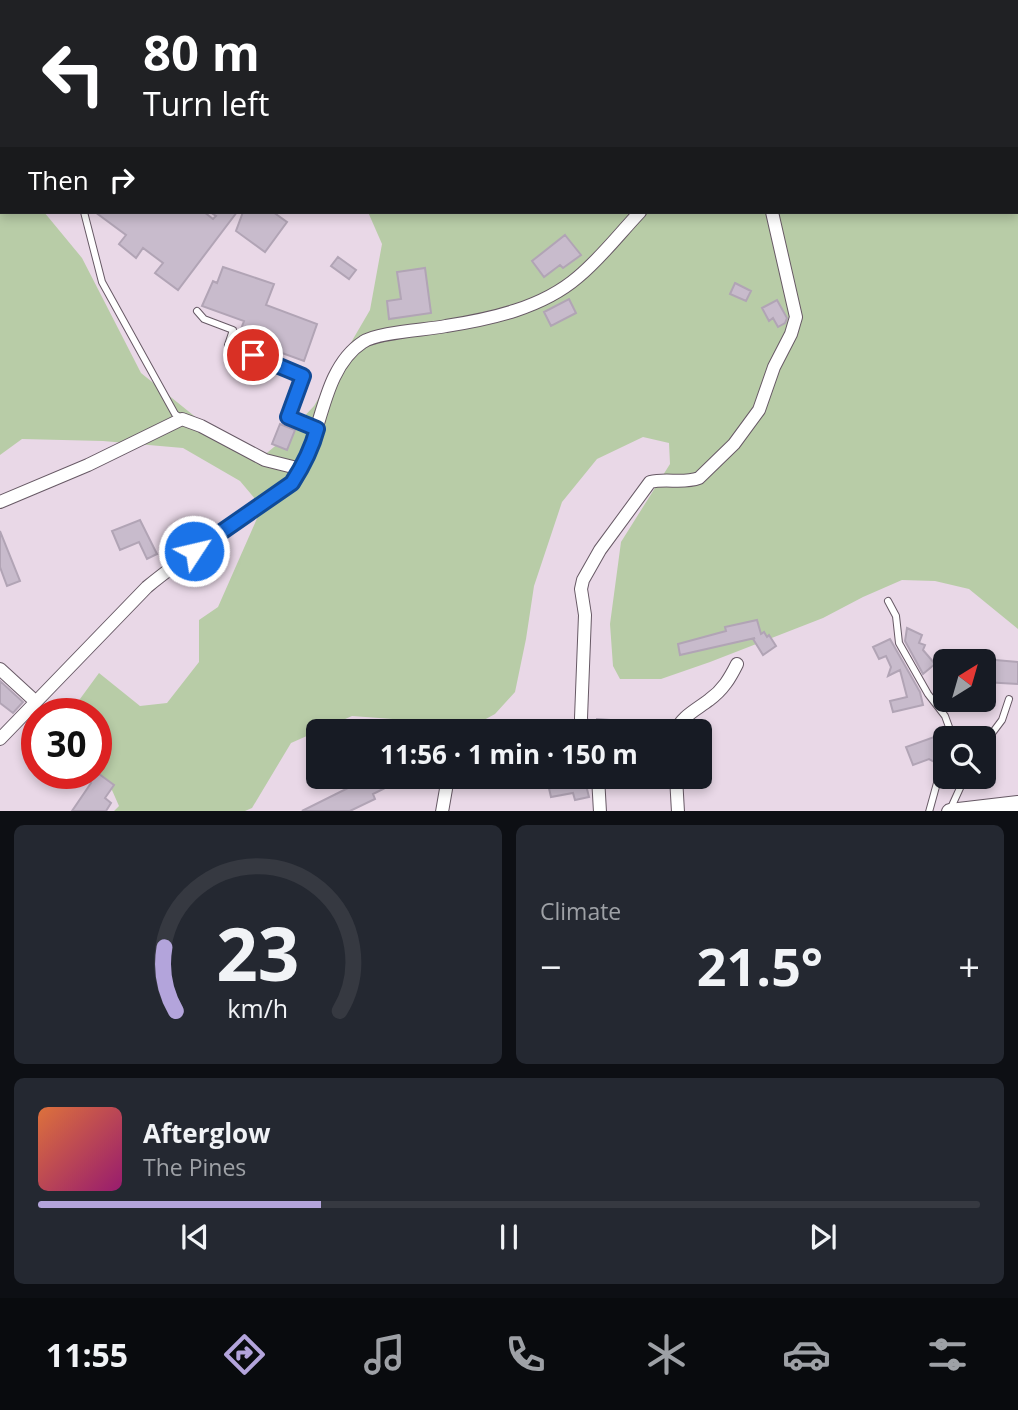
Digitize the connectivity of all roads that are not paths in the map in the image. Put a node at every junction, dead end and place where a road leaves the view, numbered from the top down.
1 (85, 214) edge
2 (638, 214) edge
3 (772, 214) edge
4 (197, 311) dead end
5 (182, 419) junction
6 (317, 429) junction
7 (301, 469) junction
8 (0, 502) edge
9 (888, 601) dead end
10 (737, 664) dead end
11 (0, 669) edge
12 (32, 698) edge
13 (40, 698) edge
14 (1009, 699) dead end
15 (21, 717) edge
16 (582, 719) edge
17 (684, 719) edge
18 (949, 726) edge
19 (996, 728) edge
20 (0, 739) edge
21 (446, 789) edge
22 (599, 789) edge
23 (677, 789) edge
24 (935, 789) edge
25 (960, 789) edge
26 (1018, 804) edge
27 (442, 811) edge
28 (600, 811) edge
29 (678, 811) edge
30 (929, 811) edge
31 (950, 811) edge

1 - 5 lane
2 - 6 street
3 - 16 street
4 - 6 lane
5 - 7 street
5 - 8 street
6 - 7 street
7 - 13 street
9 - 18 lane
10 - 17 street
11 - 12 street
14 - 19 lane
15 - 20 street
21 - 27 street
22 - 28 street
23 - 29 street
24 - 30 lane
25 - 31 lane
26 - 31 street

